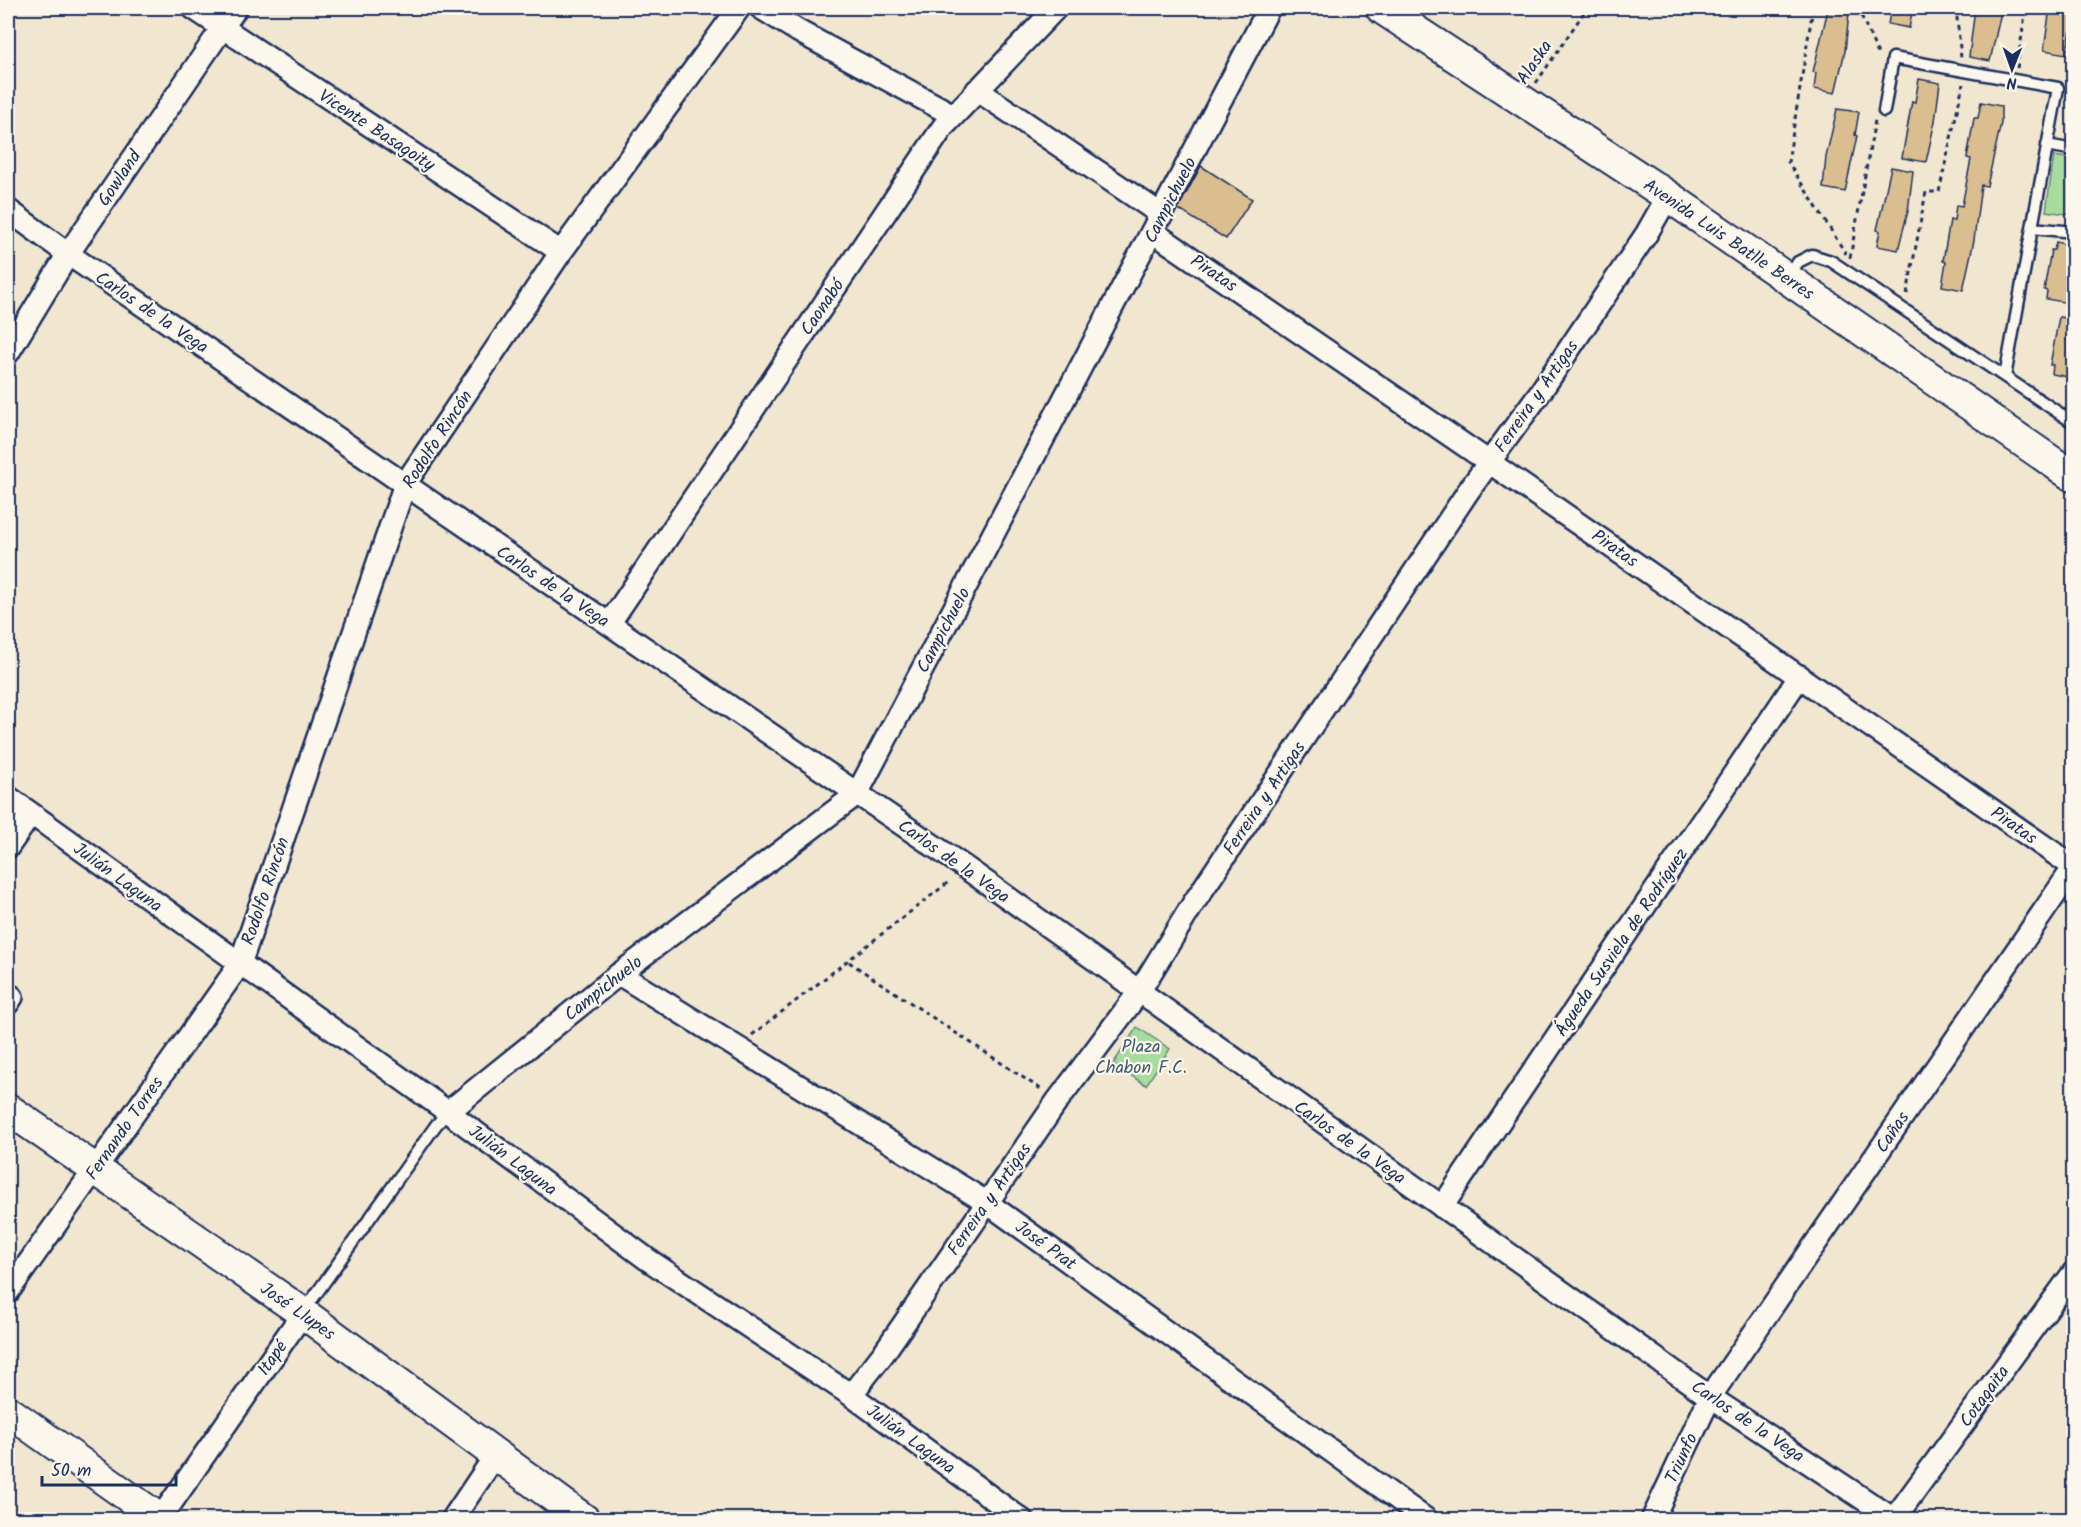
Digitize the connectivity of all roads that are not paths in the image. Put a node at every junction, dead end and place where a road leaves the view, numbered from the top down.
1 (193, 8) edge
2 (236, 8) edge
3 (739, 8) edge
4 (761, 8) edge
5 (1056, 8) edge
6 (1269, 8) edge
7 (1382, 8) edge
8 (222, 28) junction
9 (977, 90) junction
10 (1884, 111) road end
11 (953, 115) junction
12 (2047, 145) junction
13 (2073, 150) edge
14 (1668, 196) junction
15 (8, 210) edge
16 (1158, 224) junction
17 (2032, 228) junction
18 (2073, 232) edge
19 (561, 252) junction
20 (68, 254) junction
21 (1787, 278) junction
22 (8, 353) edge
23 (2005, 376) junction
24 (2073, 423) edge
25 (1490, 462) junction
26 (2073, 477) edge
27 (405, 484) junction
28 (609, 624) junction
29 (1800, 676) junction
30 (857, 794) junction
31 (8, 797) edge
32 (31, 814) junction
33 (8, 847) edge
34 (2073, 867) edge
35 (240, 964) junction
36 (619, 974) junction
37 (1139, 992) junction
38 (8, 1109) edge
39 (448, 1112) junction
40 (93, 1170) junction
41 (986, 1202) junction
42 (1442, 1207) junction
43 (2073, 1272) edge
44 (8, 1292) edge
45 (303, 1313) junction
46 (851, 1395) junction
47 (1710, 1397) junction
48 (8, 1411) edge
49 (495, 1456) junction
50 (161, 1519) edge
51 (1895, 1519) edge
52 (452, 1520) edge
53 (585, 1520) edge
54 (1022, 1520) edge
55 (1427, 1520) edge
56 (1652, 1520) edge

1 - 8 street, Vicente Basagoity
2 - 8 street, Gowland
3 - 19 street, Rodolfo Rincón
4 - 11 street
5 - 9 street, Caonabó
6 - 16 street, Campichuelo
7 - 14 street, Avenida Luis Batlle Berres
8 - 19 street, Vicente Basagoity
8 - 20 street, Gowland
9 - 11 street, Caonabó
9 - 16 street, Piratas
10 - 12 lane
11 - 28 street, Caonabó
12 - 13 lane
12 - 17 lane
14 - 21 street, Avenida Luis Batlle Berres
14 - 25 street, Ferreira y Artigas
15 - 20 street, Carlos de la Vega
16 - 25 street, Piratas
16 - 30 street, Campichuelo
17 - 18 lane
17 - 23 lane
19 - 27 street, Rodolfo Rincón
20 - 22 street, Gowland
20 - 27 street, Carlos de la Vega
21 - 23 lane
21 - 26 street, Avenida Luis Batlle Berres
23 - 24 lane
25 - 29 street, Piratas
25 - 37 street, Ferreira y Artigas
27 - 28 street, Carlos de la Vega
27 - 35 street, Rodolfo Rincón
28 - 30 street, Carlos de la Vega
29 - 34 street, Piratas
29 - 42 street, Águeda Susviela de Rodríguez
30 - 36 street, Campichuelo
30 - 37 street, Carlos de la Vega
31 - 32 street, Julián Laguna
32 - 33 street
32 - 35 street, Julián Laguna
34 - 47 street, Cañas
35 - 39 street, Julián Laguna
35 - 40 street, Fernando Torres
36 - 39 street, Campichuelo
36 - 41 street, José Prat
37 - 41 street, Ferreira y Artigas
37 - 42 street, Carlos de la Vega
38 - 40 street, José Llupes
39 - 45 lane, Itapé
39 - 46 street, Julián Laguna
40 - 44 street, Fernando Torres
40 - 45 street, José Llupes
41 - 46 street, Ferreira y Artigas
41 - 55 street, José Prat
42 - 47 street, Carlos de la Vega
43 - 51 street, Cotagaita
45 - 49 street, José Llupes
45 - 50 street, Itapé
46 - 54 street, Julián Laguna
47 - 51 street, Carlos de la Vega
47 - 56 street, Triunfo
48 - 50 street
49 - 52 street
49 - 53 street, José Llupes

